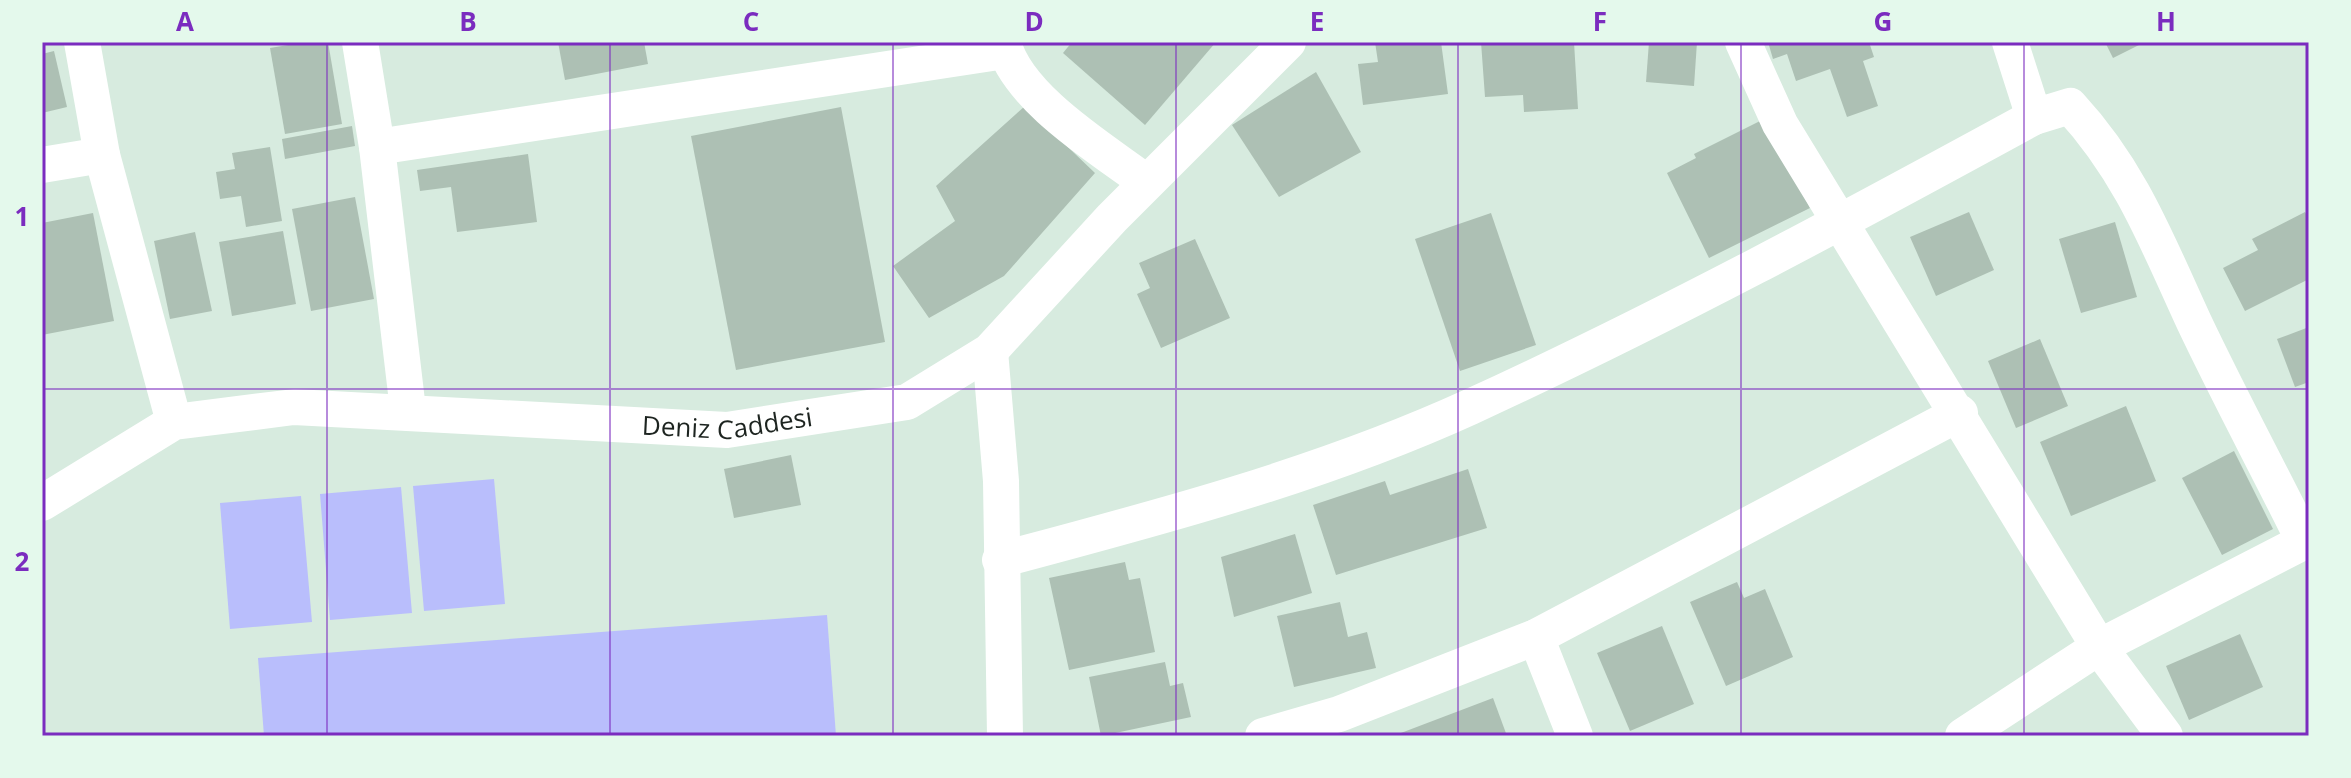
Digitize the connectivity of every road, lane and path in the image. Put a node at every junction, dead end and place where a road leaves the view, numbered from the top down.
1 (82, 42) edge
2 (360, 42) edge
3 (1288, 42) edge
4 (1743, 42) edge
5 (2010, 42) edge
6 (1004, 47) edge
7 (2034, 117) junction
8 (377, 147) junction
9 (102, 155) junction
10 (42, 165) edge
11 (1146, 182) junction
12 (1843, 222) junction
13 (990, 351) junction
14 (408, 410) junction
15 (1960, 413) junction
16 (174, 422) junction
17 (42, 503) edge
18 (2307, 540) edge
19 (1000, 560) junction
20 (1536, 637) junction
21 (2099, 647) junction
22 (1005, 736) edge
23 (1263, 736) edge
24 (1575, 736) edge
25 (1963, 736) edge
26 (2165, 736) edge

1 - 9 street
2 - 8 street
3 - 11 street, Deniz Caddesi
4 - 12 street
5 - 7 street
6 - 8 street
6 - 11 street
7 - 12 street
7 - 18 street
8 - 14 street
9 - 10 street
9 - 16 street
11 - 13 street, Deniz Caddesi
12 - 15 street
12 - 19 street
13 - 14 street, Deniz Caddesi
13 - 19 street
14 - 16 street, Deniz Caddesi
15 - 20 street
15 - 21 street
16 - 17 street, Deniz Caddesi
18 - 21 street
19 - 22 street
20 - 23 street
20 - 24 street
21 - 25 street
21 - 26 street

